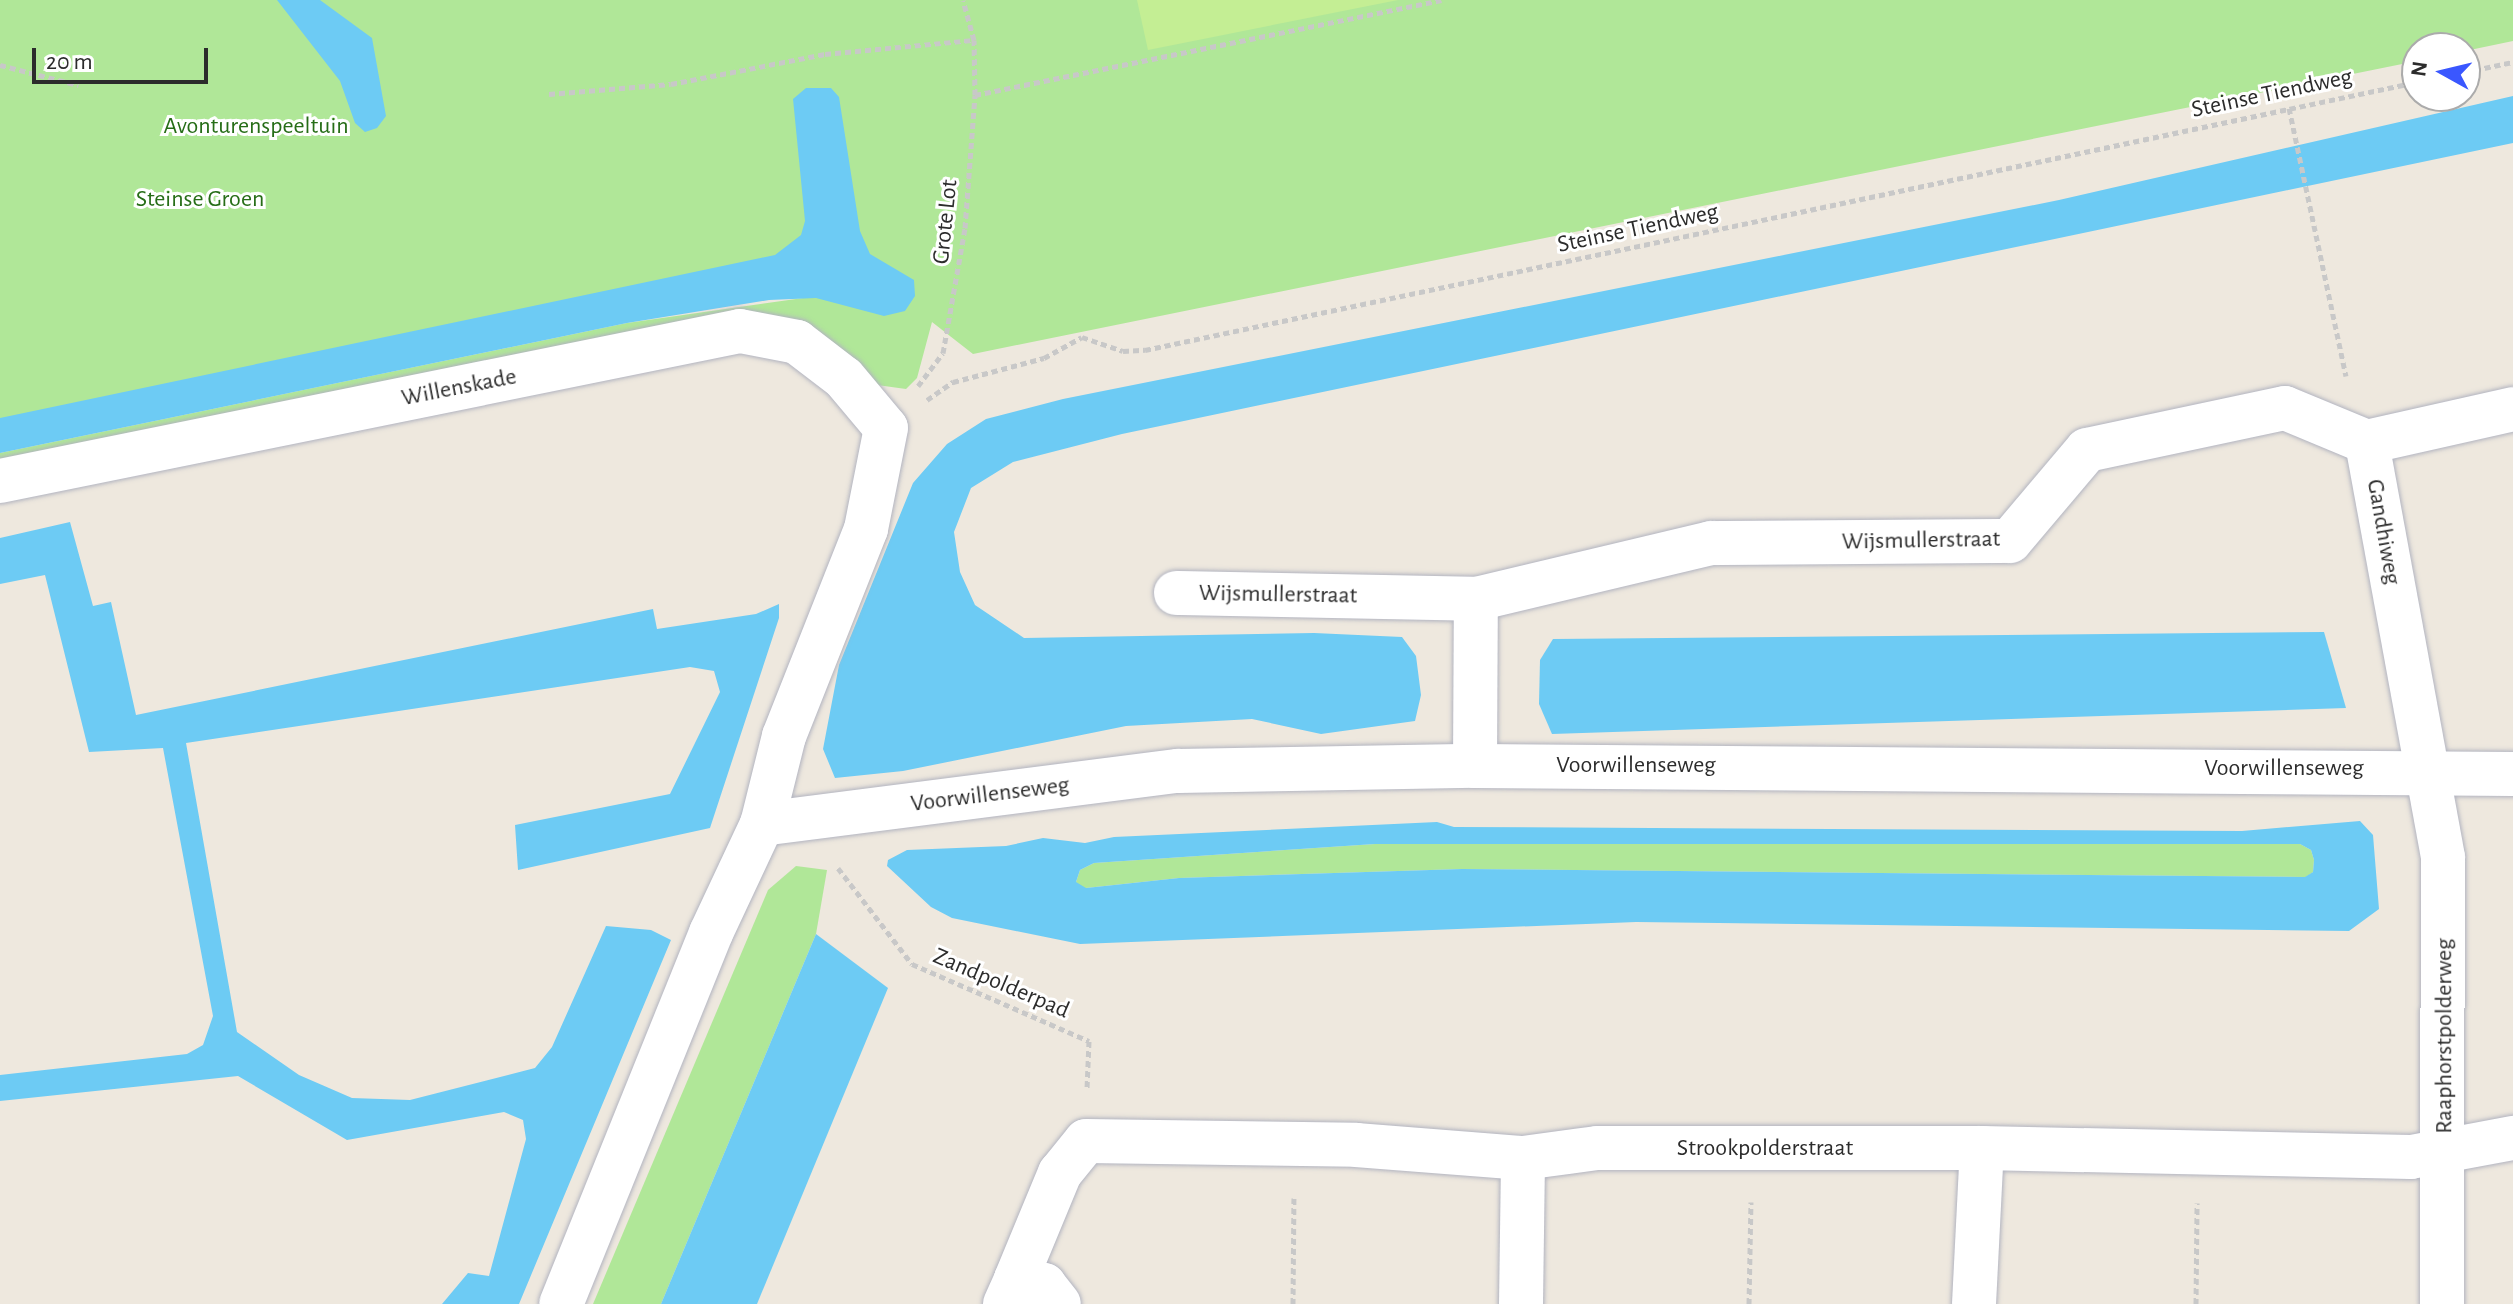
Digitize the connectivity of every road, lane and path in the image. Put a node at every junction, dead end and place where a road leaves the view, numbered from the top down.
1 (963, 0) edge
2 (1441, 0) edge
3 (974, 40) junction
4 (2513, 62) edge
5 (0, 65) edge
6 (2481, 69) edge
7 (78, 85) dead end
8 (2401, 85) edge
9 (549, 94) dead end
10 (975, 95) junction
11 (2289, 108) junction
12 (2513, 409) edge
13 (886, 428) junction
14 (2367, 442) junction
15 (0, 481) edge
16 (1176, 593) dead end
17 (1476, 599) junction
18 (1475, 766) junction
19 (2427, 770) junction
20 (2513, 774) edge
21 (762, 824) junction
22 (2513, 1138) edge
23 (1086, 1141) junction
24 (1295, 1145) junction
25 (1982, 1148) junction
26 (1752, 1149) junction
27 (2444, 1150) junction
28 (2197, 1154) junction
29 (1523, 1158) junction
30 (1011, 1292) edge
31 (561, 1304) edge
32 (1059, 1304) edge
33 (1293, 1304) edge
34 (1521, 1304) edge
35 (1749, 1304) edge
36 (1974, 1304) edge
37 (2196, 1304) edge
38 (2442, 1304) edge

1 - 3 path, Grote Lot
2 - 10 path
3 - 9 path
3 - 10 path, Grote Lot
4 - 6 path
5 - 7 path
8 - 11 path, Steinse Tiendweg
10 - 13 path, Grote Lot
11 - 13 path, Steinse Tiendweg
11 - 14 path
12 - 14 street
13 - 15 street, Willenskade
13 - 21 street
14 - 17 street, Wijsmullerstraat
14 - 19 street, Gandhiweg
16 - 17 street, Wijsmullerstraat
17 - 18 street
18 - 19 street, Voorwillenseweg
18 - 21 street, Voorwillenseweg
19 - 20 street, Voorwillenseweg
19 - 27 street, Raaphorstpolderweg
21 - 23 path, Zandpolderpad
21 - 31 street
22 - 27 street, Strookpolderstraat
23 - 24 street, Strookpolderstraat
23 - 30 street
24 - 29 street, Strookpolderstraat
24 - 33 path
25 - 26 street, Strookpolderstraat
25 - 28 street, Strookpolderstraat
25 - 36 street
26 - 29 street, Strookpolderstraat
26 - 35 path
27 - 28 street, Strookpolderstraat
27 - 38 street, Raaphorstpolderweg
28 - 37 path
29 - 34 street
30 - 32 street

